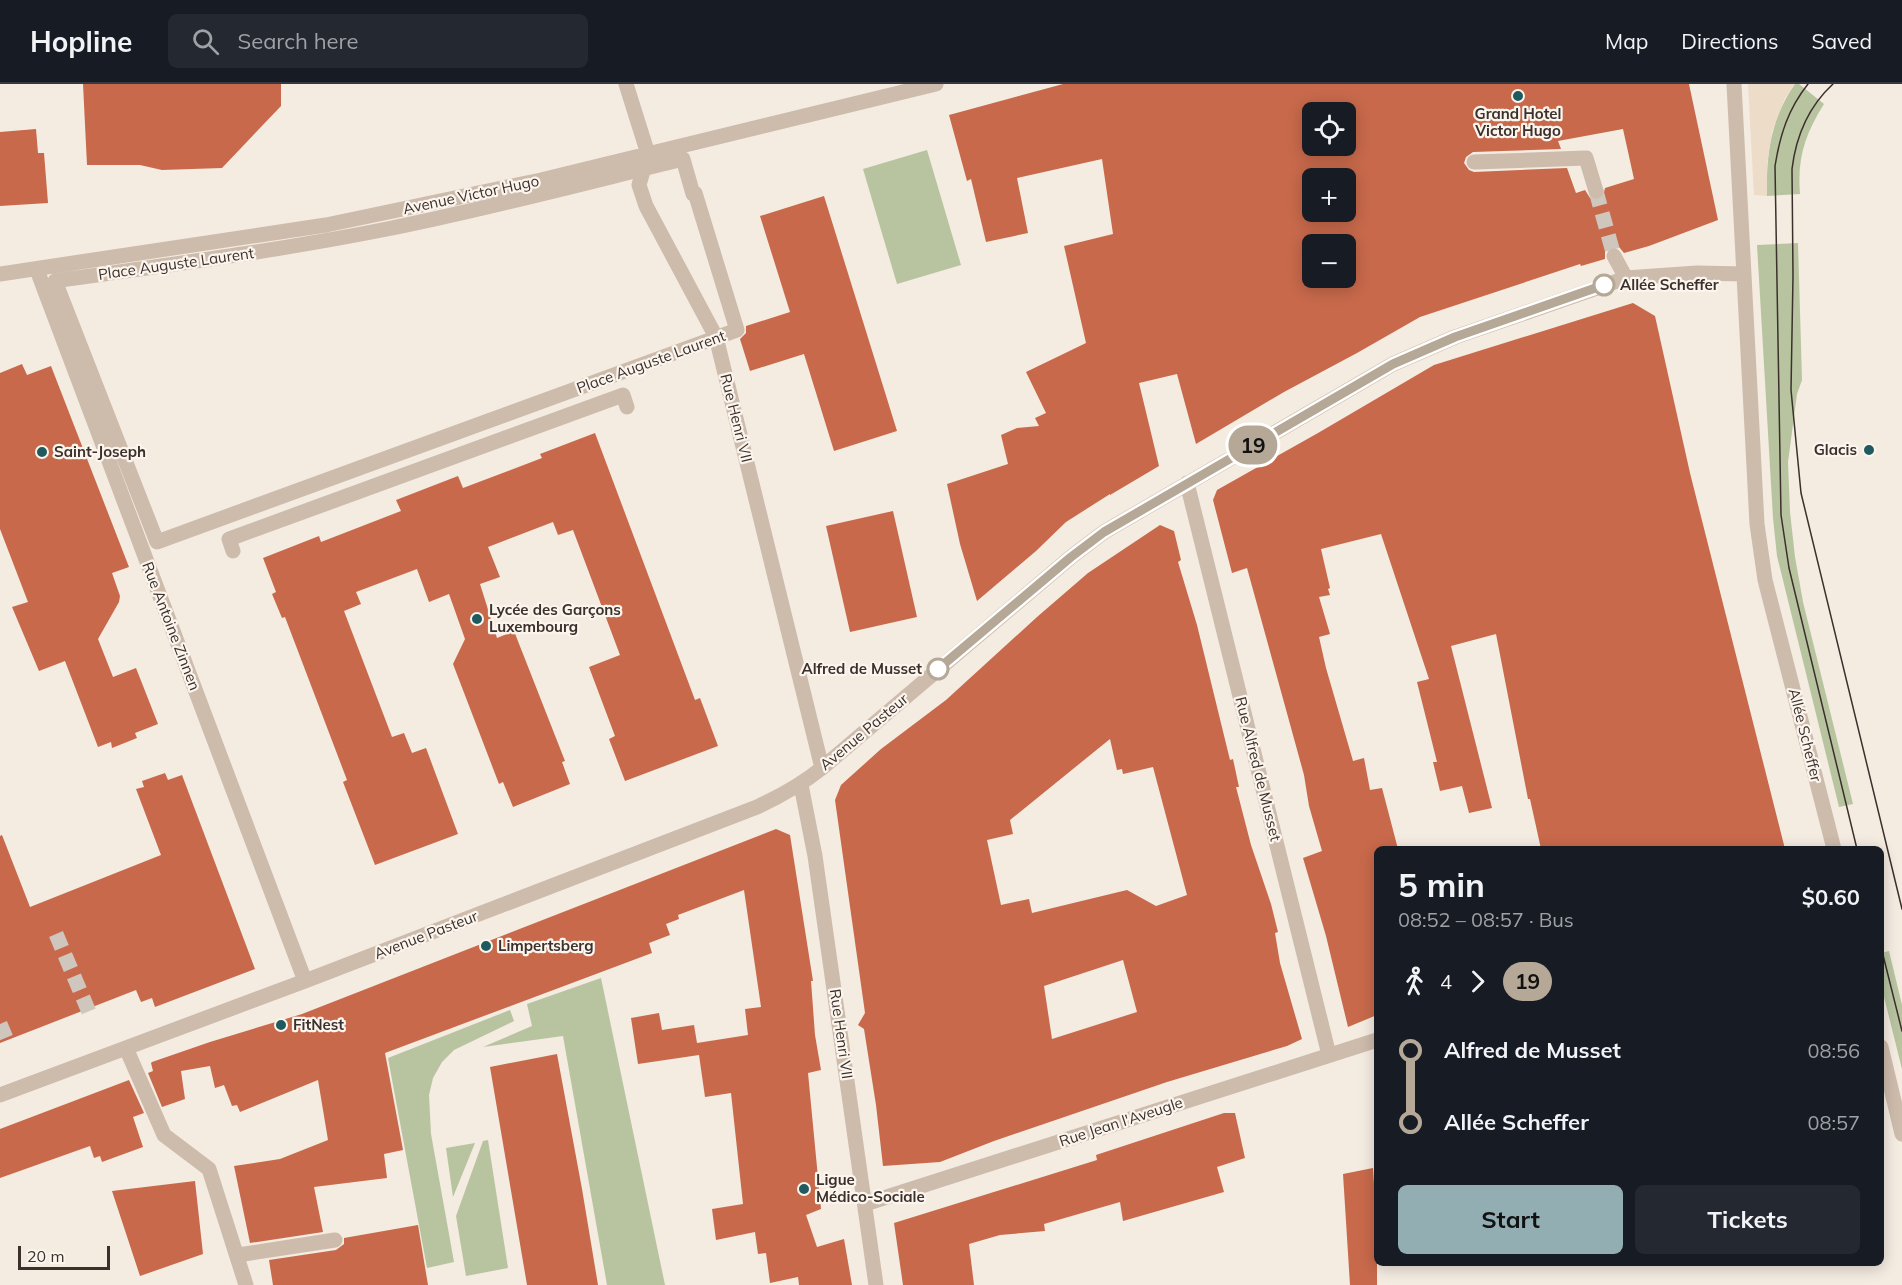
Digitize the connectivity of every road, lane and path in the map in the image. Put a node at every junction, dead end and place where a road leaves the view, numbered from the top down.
1 (626, 84) edge
2 (936, 84) edge
3 (1734, 84) edge
4 (646, 161) junction
5 (1474, 162) dead end
6 (1596, 191) tunnel mouth
7 (1614, 256) tunnel mouth
8 (37, 270) junction
9 (0, 274) edge
10 (1744, 274) junction
11 (1626, 278) junction
12 (716, 337) junction
13 (627, 407) dead end
14 (1187, 483) junction
15 (233, 551) dead end
16 (822, 768) junction
17 (801, 784) junction
18 (1833, 846) edge
19 (305, 981) junction
20 (1374, 1041) edge
21 (126, 1048) junction
22 (1329, 1055) junction
23 (1884, 1059) edge
24 (0, 1095) edge
25 (1902, 1134) edge
26 (865, 1204) junction
27 (335, 1240) dead end
28 (238, 1255) junction
29 (246, 1285) edge
30 (876, 1285) edge

1 - 4 street, Rue Henri VII
2 - 4 street, Avenue Victor Hugo
3 - 10 street, Allée Scheffer
4 - 8 street, Avenue Victor Hugo
4 - 12 street, Rue Henri VII
4 - 12 street, Place Auguste Laurent
4 - 12 street, Place Auguste Laurent
5 - 6 street
7 - 11 street
8 - 9 street, Avenue Victor Hugo
8 - 19 street, Rue Antoine Zinnen
10 - 11 street, Avenue Pasteur
10 - 18 street, Allée Scheffer
11 - 14 street, Avenue Pasteur
12 - 16 street, Rue Henri VII
13 - 15 street
14 - 16 street, Avenue Pasteur
14 - 22 street, Rue Alfred de Musset
16 - 17 street, Avenue Pasteur
17 - 19 street, Avenue Pasteur
17 - 26 street, Rue Henri VII
19 - 21 street, Avenue Pasteur
20 - 22 street, Rue Jean l'Aveugle
21 - 24 street, Avenue Pasteur
21 - 28 street
22 - 26 street, Rue Jean l'Aveugle
23 - 25 street
26 - 30 street, Rue Henri VII
27 - 28 street
28 - 29 street

